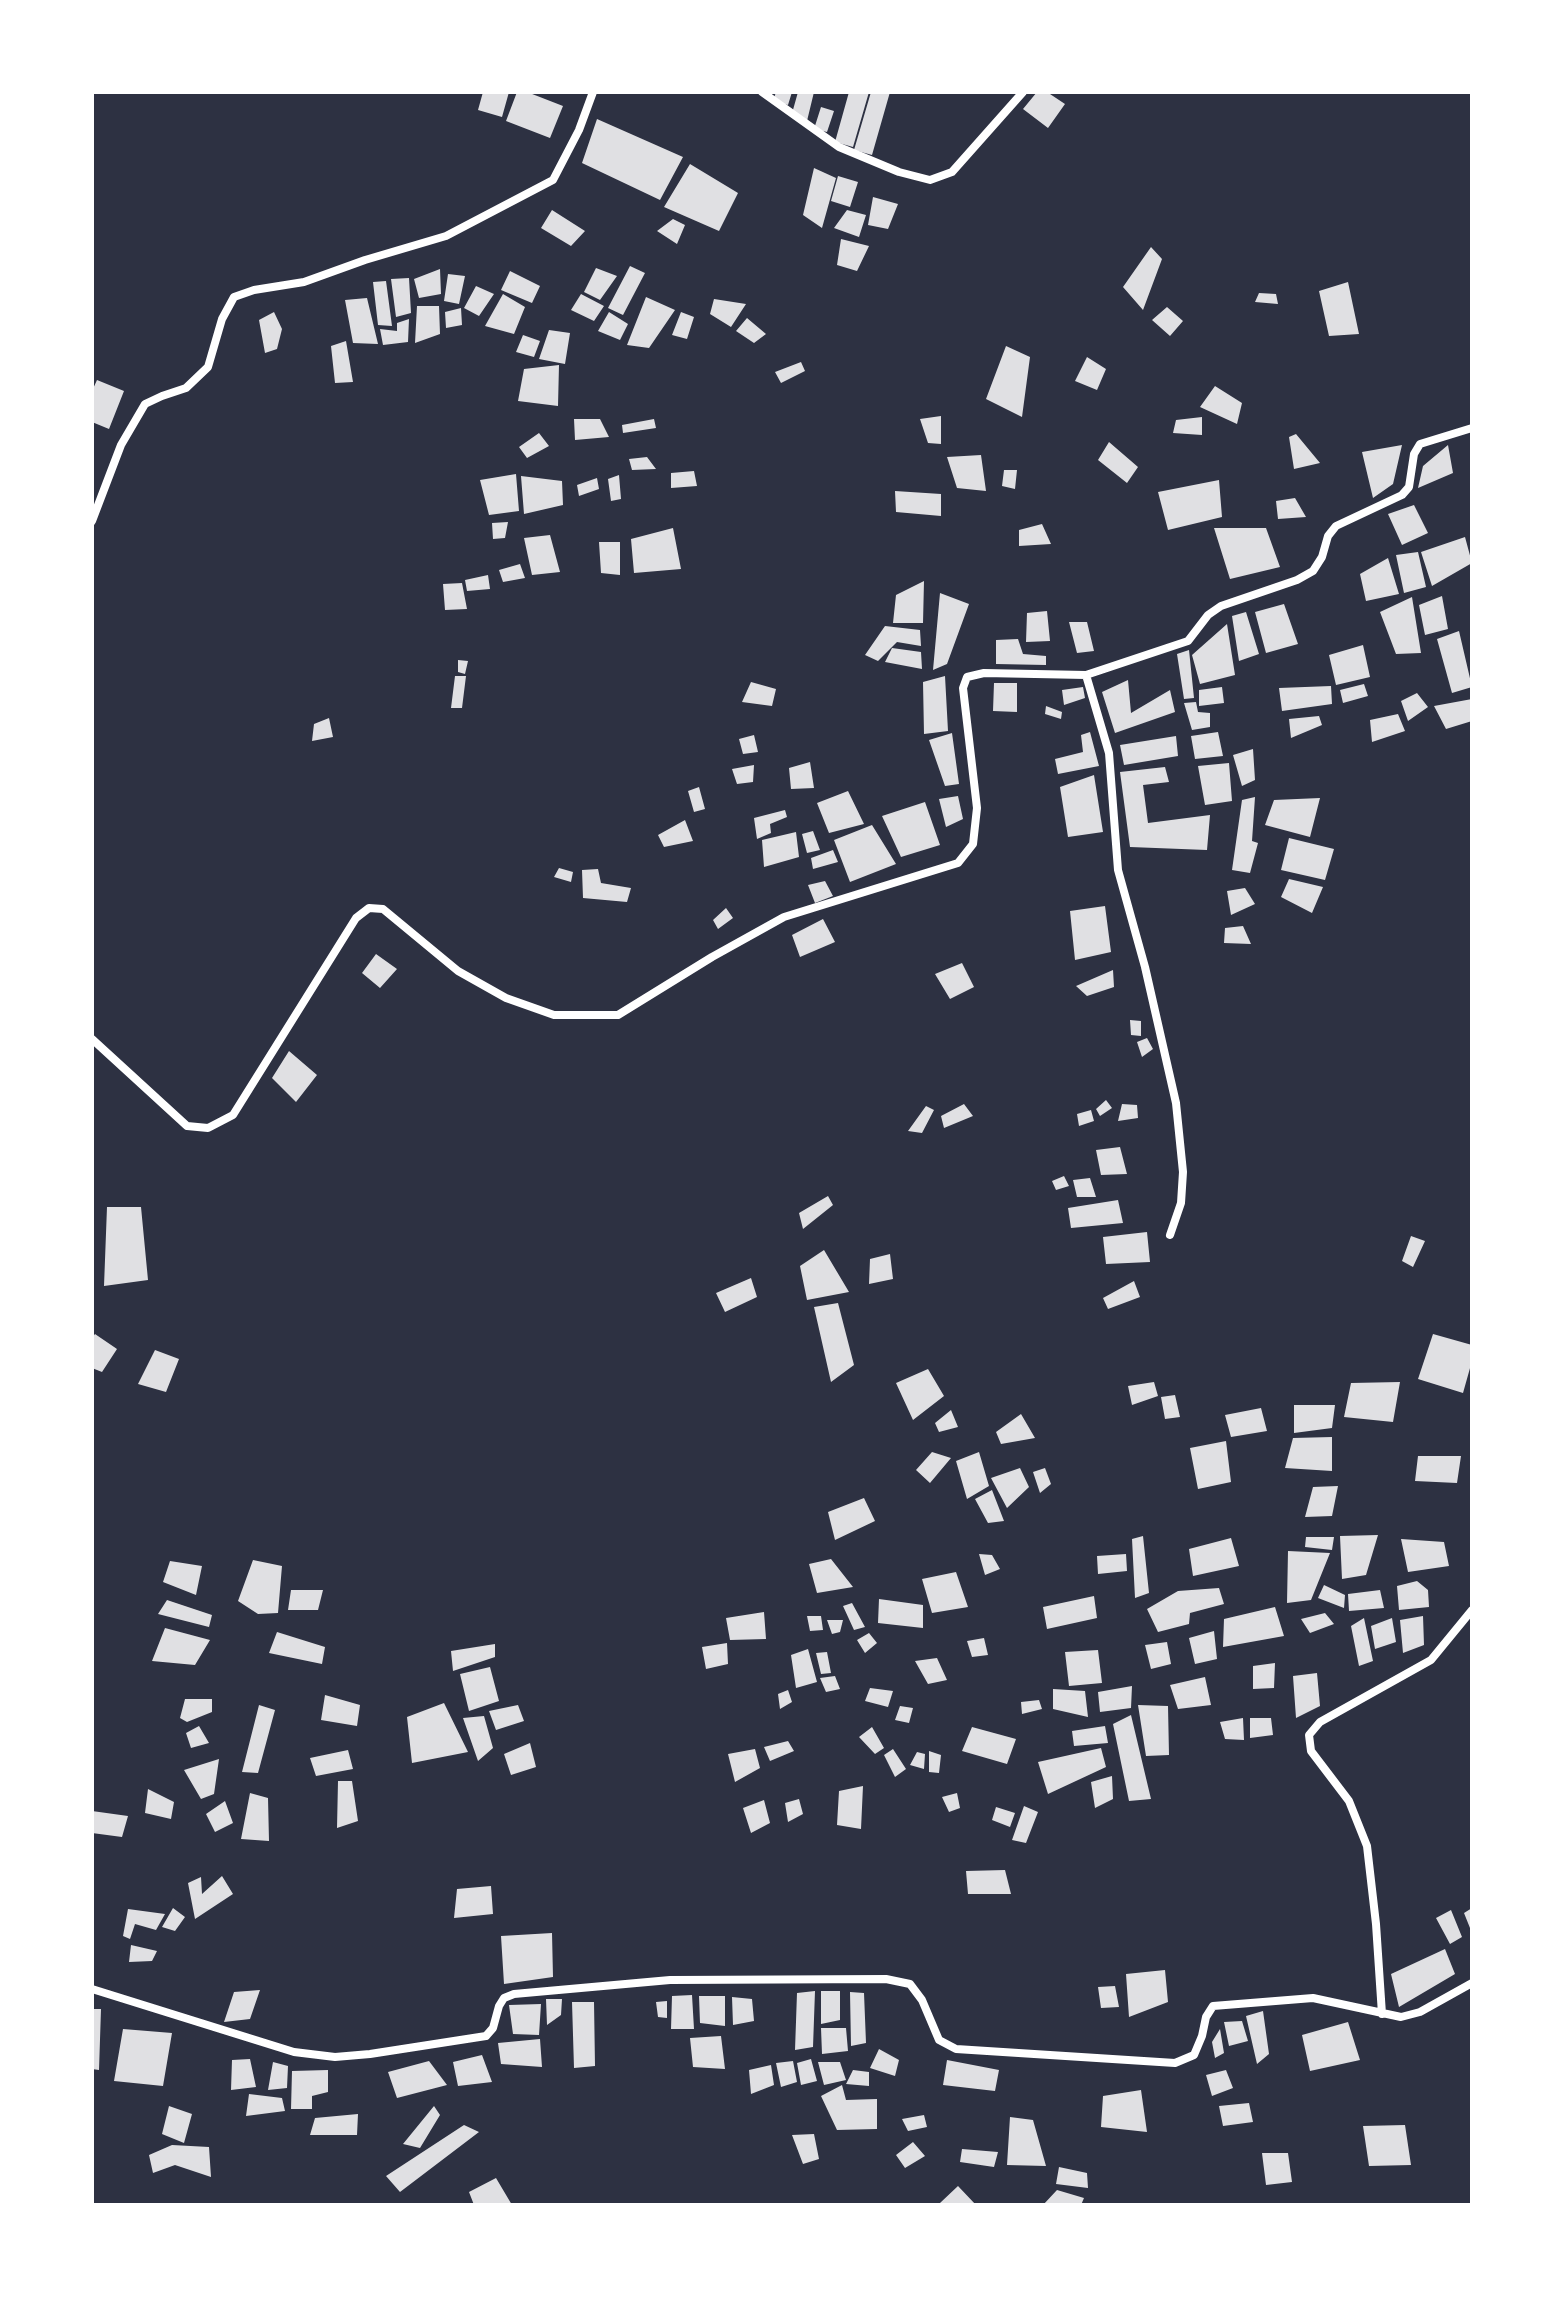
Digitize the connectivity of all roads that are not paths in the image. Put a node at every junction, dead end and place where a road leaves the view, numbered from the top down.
1 (593, 92) edge
2 (762, 92) edge
3 (1023, 92) edge
4 (1472, 428) edge
5 (92, 521) edge
6 (1086, 675) junction
7 (92, 1039) edge
8 (1170, 1235) dead end
9 (1472, 1610) edge
10 (1472, 1983) edge
11 (92, 1989) edge
12 (1382, 2014) junction

1 - 5 street
2 - 3 street
4 - 6 street
6 - 7 street
6 - 8 street
9 - 12 street
10 - 12 street
11 - 12 street

